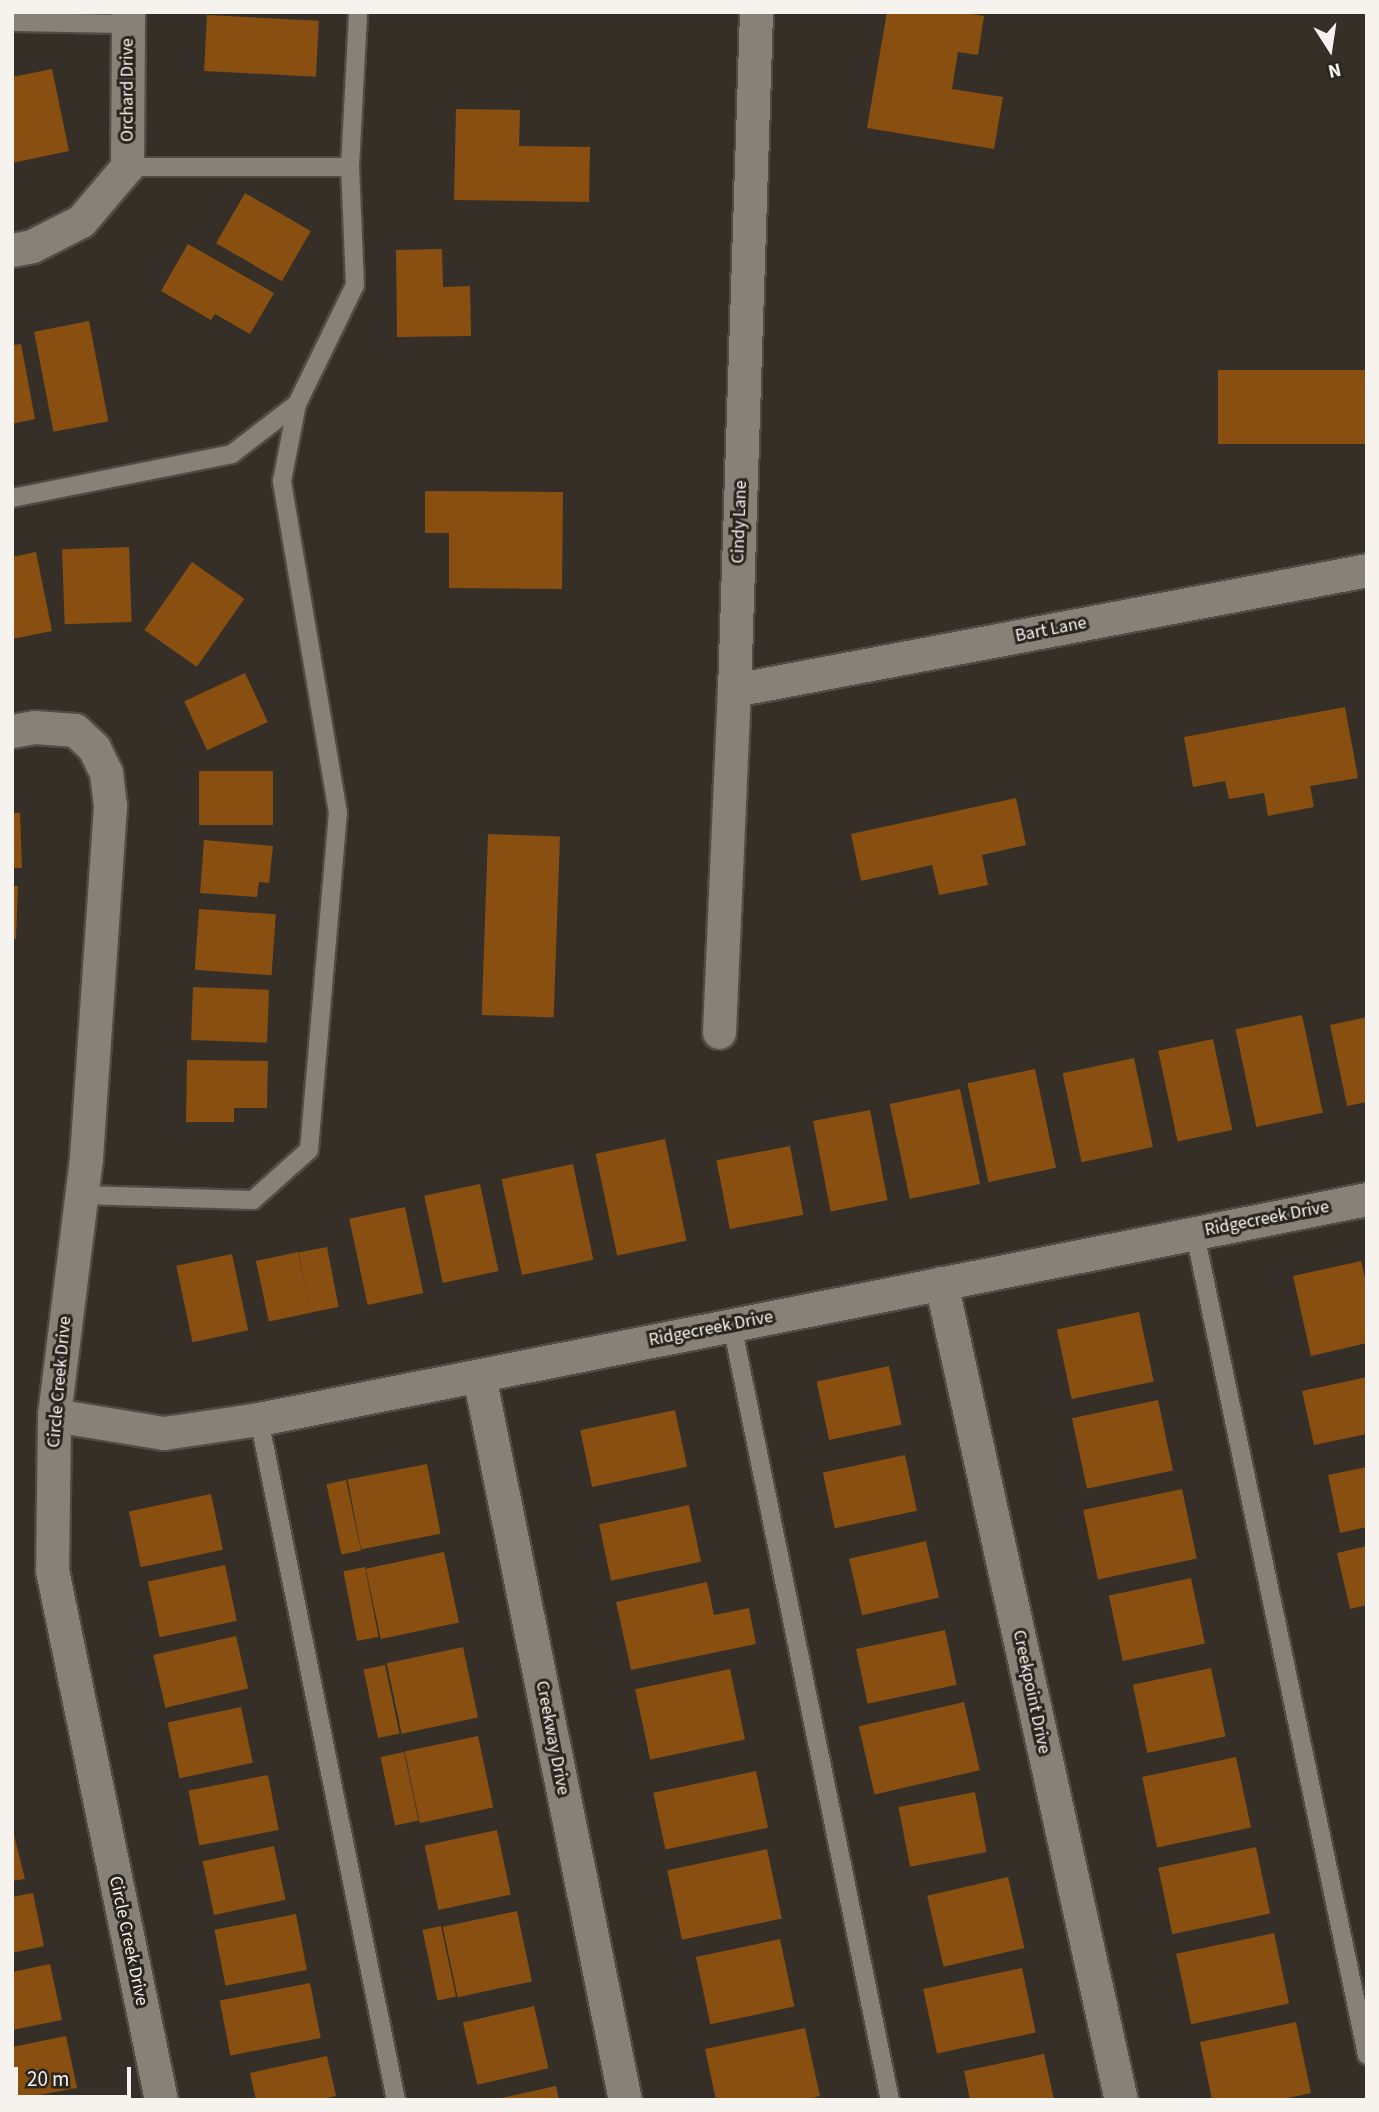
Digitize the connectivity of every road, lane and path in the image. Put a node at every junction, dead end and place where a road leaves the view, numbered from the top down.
1 (358, 12) edge
2 (756, 12) edge
3 (128, 18) edge
4 (12, 22) edge
5 (127, 167) junction
6 (350, 167) junction
7 (12, 250) edge
8 (297, 404) junction
9 (12, 498) edge
10 (1367, 570) edge
11 (734, 690) junction
12 (12, 731) edge
13 (719, 1032) dead end
14 (81, 1195) junction
15 (1367, 1199) edge
16 (1195, 1234) junction
17 (941, 1283) junction
18 (732, 1325) junction
19 (479, 1376) junction
20 (54, 1415) junction
21 (259, 1419) junction
22 (1367, 2055) edge
23 (161, 2100) edge
24 (396, 2100) edge
25 (625, 2100) edge
26 (890, 2100) edge
27 (1121, 2100) edge

1 - 6 lane
2 - 11 street, Cindy Lane
3 - 4 lane
3 - 5 street, Orchard Drive
5 - 6 lane
5 - 7 street
6 - 8 lane
8 - 9 lane
8 - 14 lane
10 - 11 street, Bart Lane
11 - 13 street, Cindy Lane
12 - 14 street, Circle Creek Drive
14 - 20 street, Circle Creek Drive
15 - 16 street, Ridgecreek Drive
16 - 17 street, Ridgecreek Drive
16 - 22 lane
17 - 18 street, Ridgecreek Drive
17 - 27 street, Creekpoint Drive
18 - 19 street, Ridgecreek Drive
18 - 26 lane
19 - 21 street, Ridgecreek Drive
19 - 25 street, Creekway Drive
20 - 21 street, Ridgecreek Drive
20 - 23 street, Circle Creek Drive
21 - 24 lane

